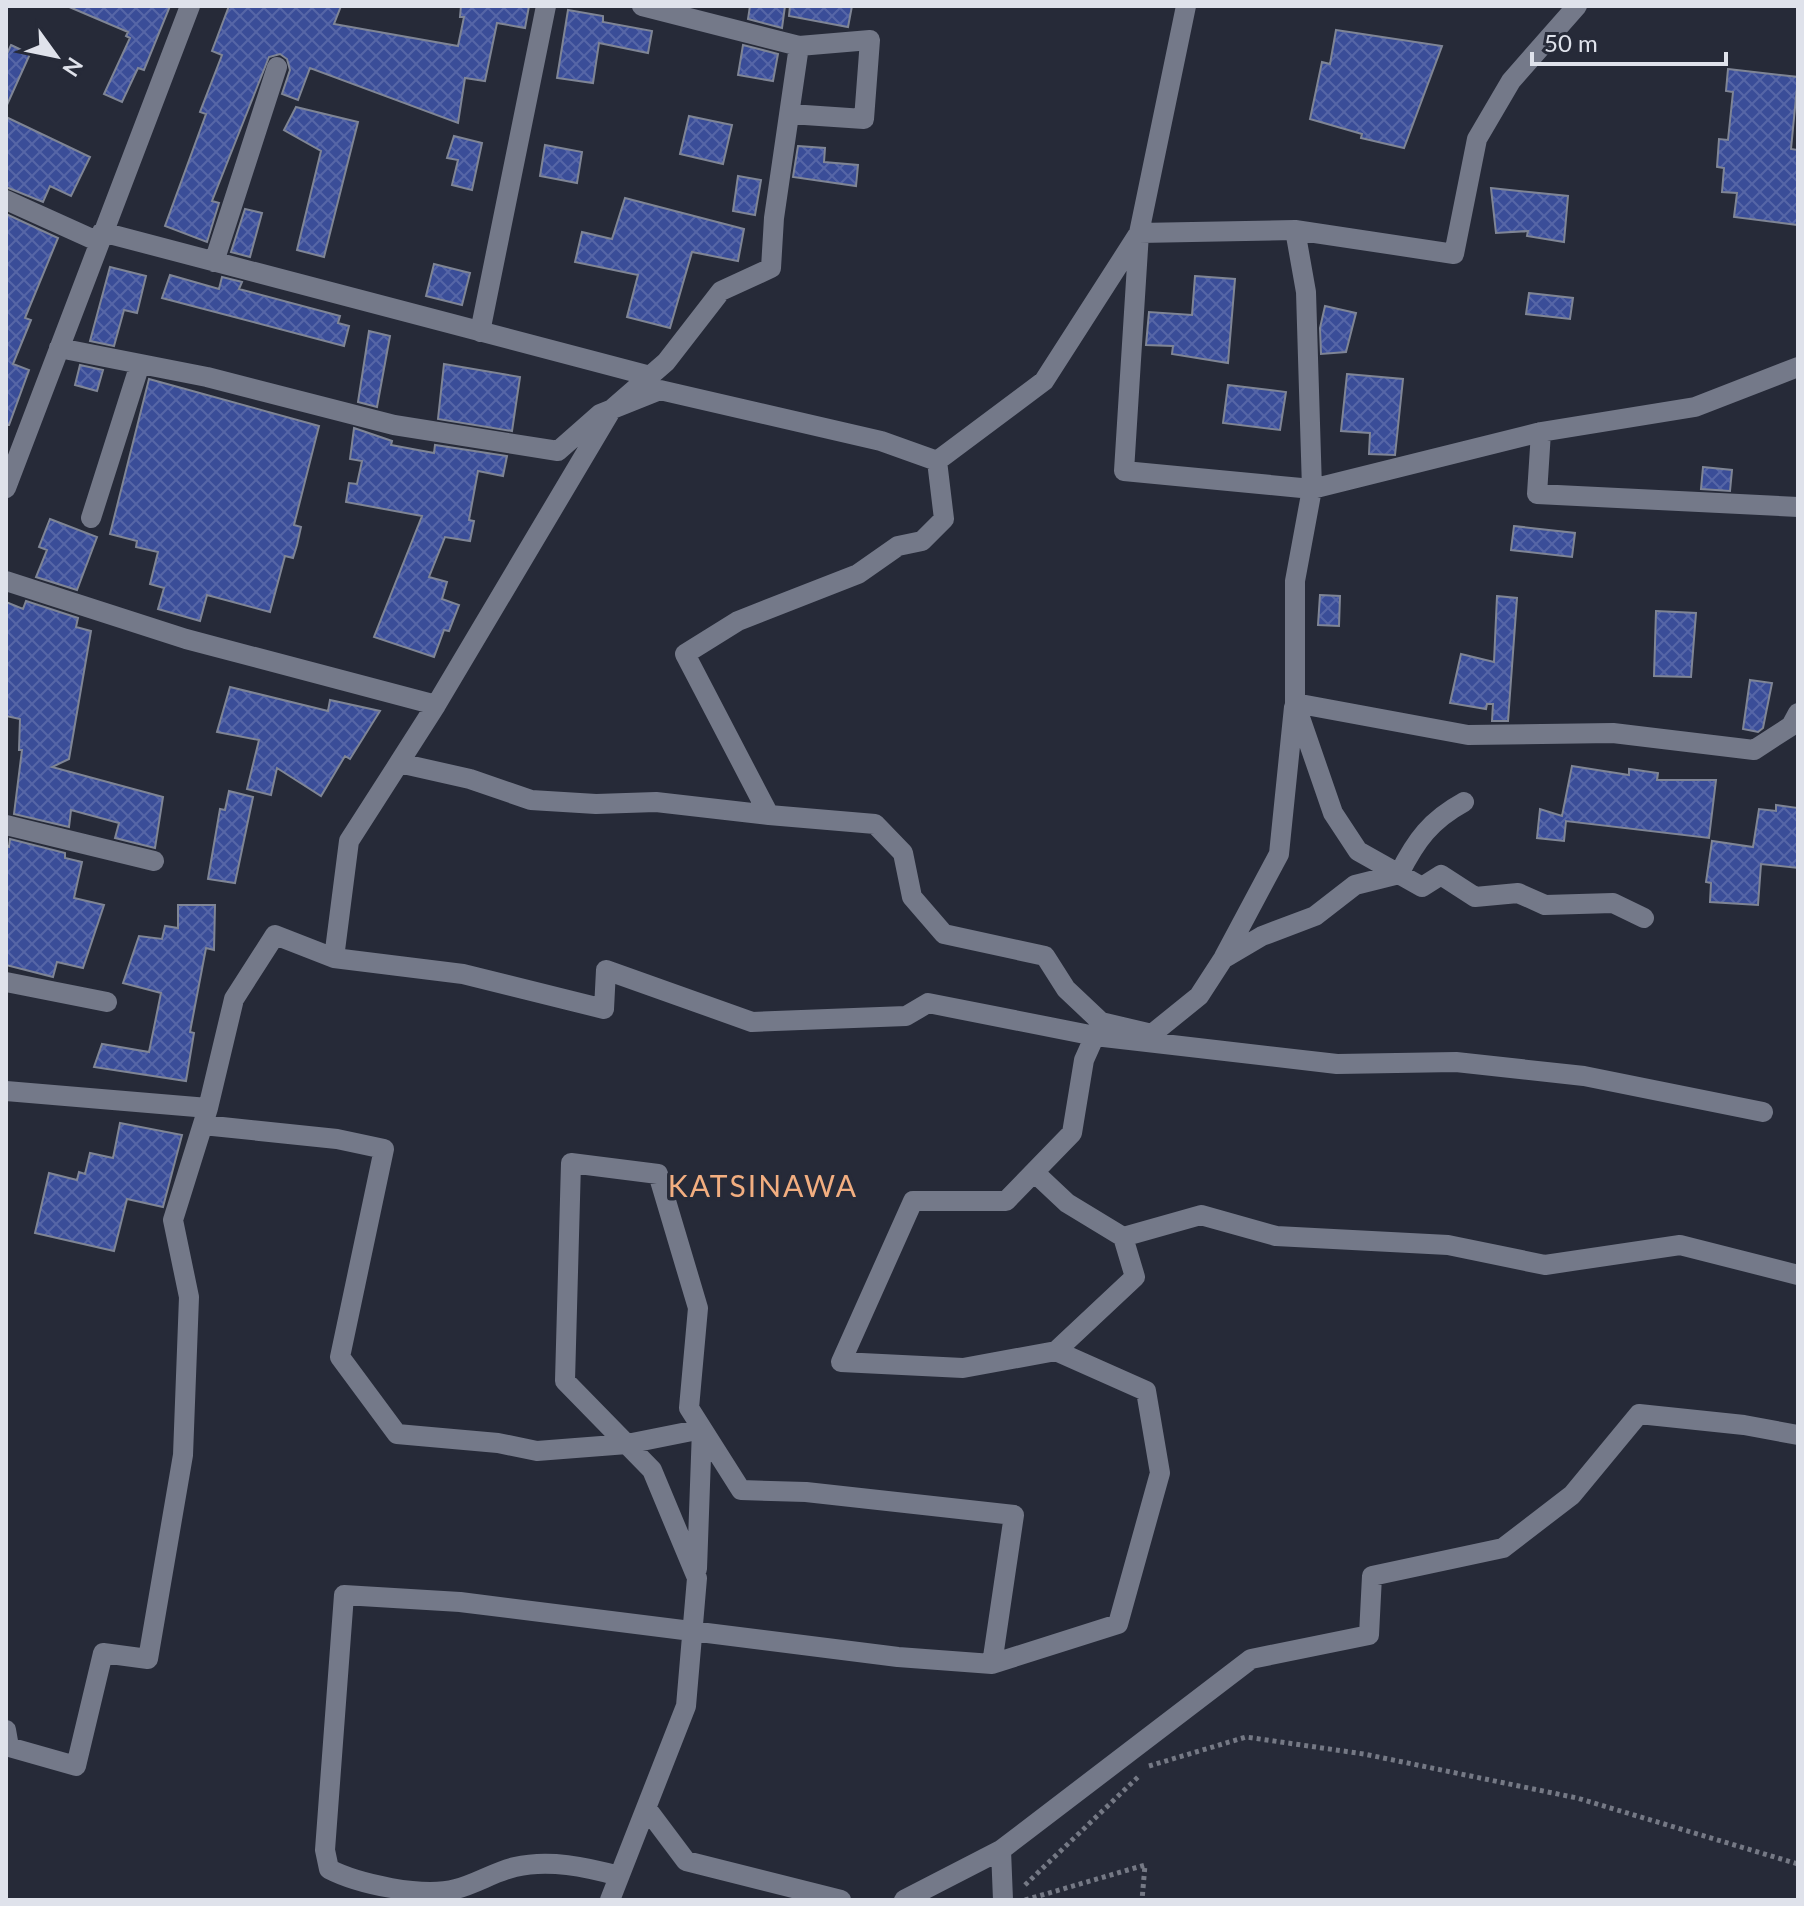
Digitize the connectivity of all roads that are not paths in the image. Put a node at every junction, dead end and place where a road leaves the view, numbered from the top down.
1 (190, 6) edge
2 (546, 6) edge
3 (642, 6) edge
4 (1186, 6) edge
5 (1577, 6) edge
6 (799, 46) junction
7 (277, 67) dead end
8 (790, 114) junction
9 (6, 200) edge
10 (1295, 230) junction
11 (1139, 233) junction
12 (100, 237) junction
13 (214, 262) junction
14 (480, 332) junction
15 (59, 348) junction
16 (140, 364) junction
17 (1798, 367) edge
18 (650, 376) junction
19 (612, 409) junction
20 (1541, 432) junction
21 (937, 461) junction
22 (6, 488) edge
23 (1312, 489) junction
24 (1798, 507) edge
25 (91, 518) dead end
26 (6, 581) edge
27 (1295, 703) junction
28 (436, 705) junction
29 (1798, 713) edge
30 (399, 763) junction
31 (1464, 802) dead end
32 (769, 815) junction
33 (6, 825) edge
34 (154, 861) dead end
35 (1399, 874) junction
36 (1644, 918) dead end
37 (334, 958) junction
38 (1223, 959) junction
39 (6, 982) edge
40 (107, 1002) dead end
41 (1098, 1029) junction
42 (6, 1091) edge
43 (1763, 1112) dead end
44 (205, 1116) junction
45 (1034, 1172) junction
46 (1123, 1237) junction
47 (1798, 1275) edge
48 (1056, 1351) junction
49 (702, 1429) junction
50 (1798, 1435) edge
51 (627, 1444) junction
52 (697, 1578) junction
53 (691, 1633) junction
54 (992, 1664) junction
55 (6, 1730) edge
56 (647, 1809) junction
57 (1001, 1850) junction
58 (619, 1876) junction
59 (1012, 1895) edge
60 (610, 1900) edge
61 (841, 1900) edge
62 (904, 1900) edge

1 - 12 street
2 - 14 street
3 - 6 street
4 - 11 street
5 - 10 street
6 - 8 street
6 - 8 street
7 - 13 street
8 - 18 street
9 - 12 street
10 - 11 street
10 - 23 street
11 - 21 street
11 - 23 street
12 - 13 street
12 - 15 street
13 - 14 street
14 - 18 street
15 - 16 street
15 - 22 street
16 - 19 street
16 - 25 street
17 - 20 street
18 - 19 street
19 - 21 street
19 - 28 street
20 - 23 street
20 - 24 street
21 - 32 street
23 - 27 street
26 - 28 street
27 - 29 street
27 - 35 street
27 - 38 street
28 - 30 street
30 - 32 street
30 - 37 street
31 - 35 street
32 - 41 street
33 - 34 street
35 - 36 street
35 - 38 street
37 - 41 street
37 - 44 street
38 - 41 street
39 - 40 street
41 - 43 street
41 - 45 street
42 - 44 street
44 - 51 street
44 - 55 street
45 - 46 street
45 - 48 street
46 - 47 street
46 - 48 street
48 - 54 street
49 - 51 street
49 - 51 street
49 - 52 street
49 - 54 street
50 - 57 street
51 - 52 street
52 - 53 street
53 - 54 street
53 - 56 street
53 - 58 street
56 - 58 street
56 - 61 street
57 - 59 street
57 - 62 street
58 - 60 street

